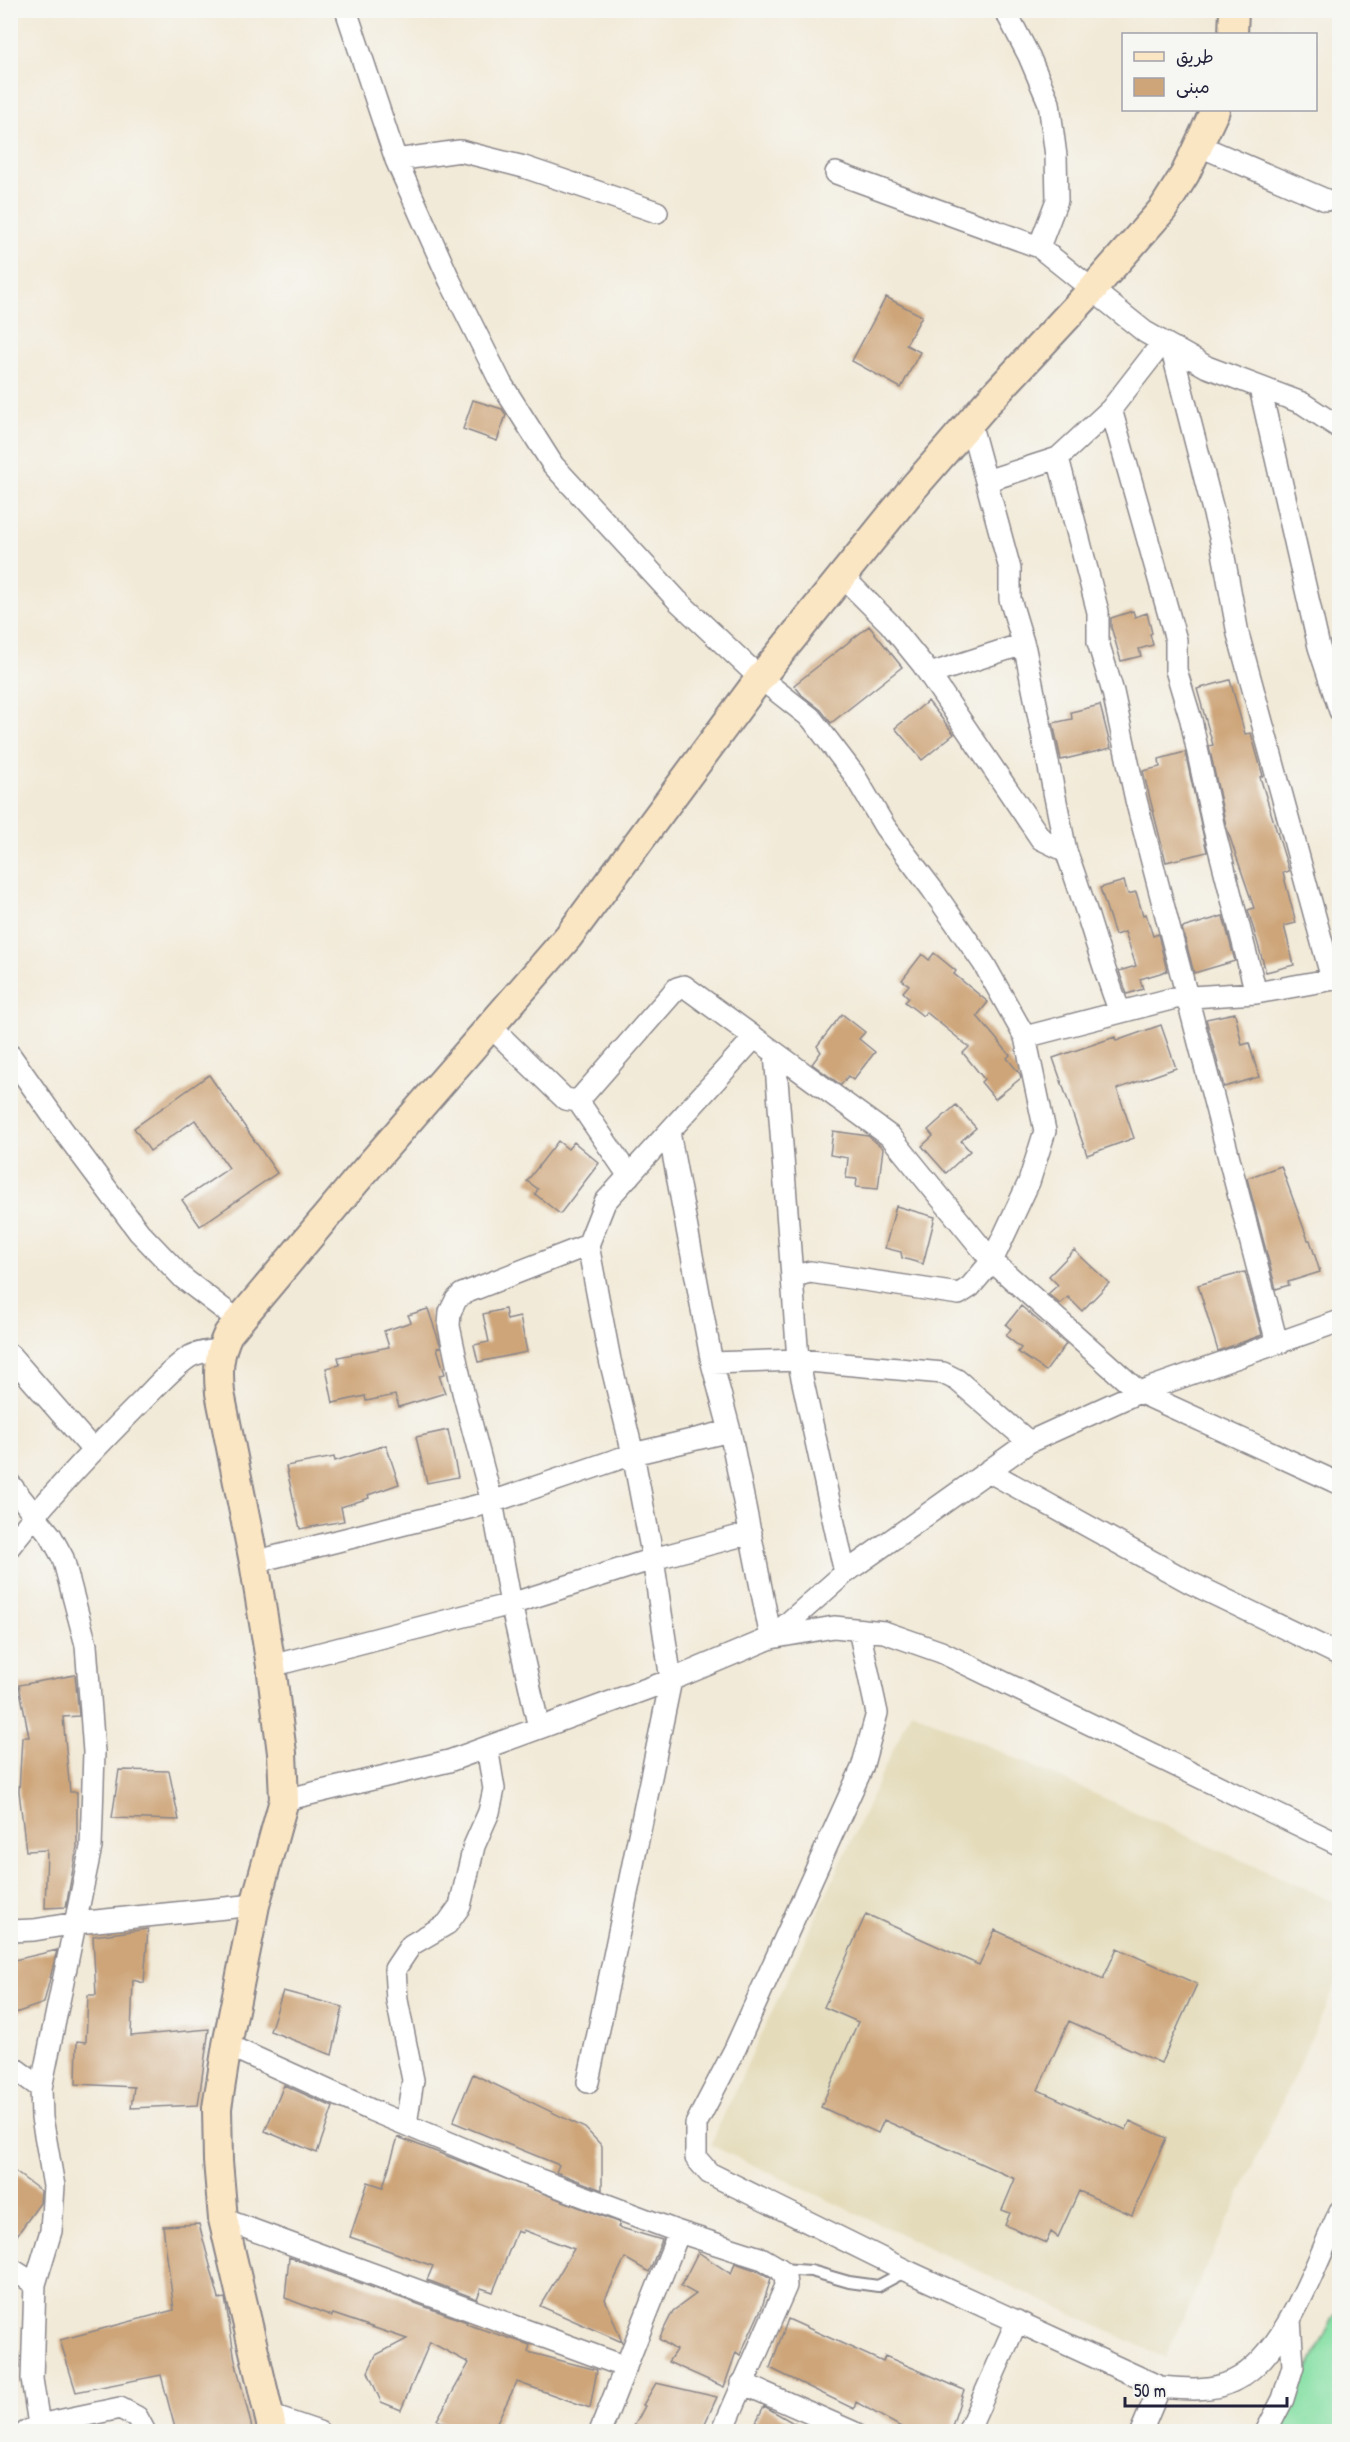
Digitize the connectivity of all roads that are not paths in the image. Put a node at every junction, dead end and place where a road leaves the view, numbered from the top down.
1 (346, 10) edge
2 (1005, 10) edge
3 (1234, 10) edge
4 (1233, 33) edge
5 (1215, 111) edge
6 (1200, 146) junction
7 (396, 160) junction
8 (836, 173) dead end
9 (1326, 200) dead end
10 (657, 212) dead end
11 (1039, 248) junction
12 (1091, 291) junction
13 (1167, 344) junction
14 (1260, 388) junction
15 (1111, 409) junction
16 (970, 422) junction
17 (1340, 428) edge
18 (1058, 458) junction
19 (986, 481) junction
20 (842, 576) junction
21 (1023, 644) junction
22 (930, 674) junction
23 (760, 678) junction
24 (1340, 711) edge
25 (1066, 851) junction
26 (1336, 978) edge
27 (1256, 993) junction
28 (1187, 998) junction
29 (1120, 1012) junction
30 (491, 1027) junction
31 (1025, 1037) junction
32 (754, 1038) junction
33 (774, 1053) junction
34 (10, 1055) edge
35 (578, 1101) junction
36 (669, 1132) junction
37 (629, 1176) junction
38 (588, 1245) junction
39 (992, 1262) junction
40 (792, 1277) junction
41 (239, 1321) junction
42 (1340, 1321) edge
43 (1277, 1343) junction
44 (220, 1350) junction
45 (10, 1355) edge
46 (798, 1359) junction
47 (712, 1363) junction
48 (1139, 1392) junction
49 (730, 1431) junction
50 (1029, 1442) junction
51 (93, 1450) junction
52 (633, 1454) junction
53 (988, 1471) junction
54 (10, 1484) edge
55 (1340, 1484) edge
56 (492, 1502) junction
57 (35, 1514) junction
58 (751, 1533) junction
59 (10, 1546) edge
60 (653, 1559) junction
61 (254, 1562) junction
62 (845, 1573) junction
63 (511, 1605) junction
64 (859, 1630) junction
65 (771, 1638) junction
66 (1340, 1655) edge
67 (271, 1666) junction
68 (671, 1680) junction
69 (539, 1728) junction
70 (487, 1747) junction
71 (284, 1800) junction
72 (1340, 1845) edge
73 (255, 1905) junction
74 (76, 1923) junction
75 (10, 1931) edge
76 (227, 2046) junction
77 (10, 2065) edge
78 (588, 2082) dead end
79 (41, 2088) junction
80 (406, 2124) junction
81 (1340, 2211) edge
82 (223, 2219) junction
83 (679, 2232) junction
84 (10, 2268) edge
85 (780, 2269) junction
86 (907, 2271) junction
87 (35, 2284) junction
88 (1290, 2319) junction
89 (1017, 2321) junction
90 (626, 2367) junction
91 (741, 2383) junction
92 (1160, 2387) junction
93 (271, 2423) edge
94 (33, 2428) edge
95 (145, 2432) edge
96 (319, 2432) edge
97 (600, 2432) edge
98 (722, 2432) edge
99 (853, 2432) edge
100 (968, 2432) edge
101 (1141, 2432) edge
102 (1266, 2432) edge

1 - 7 street
2 - 11 street
3 - 4 street
5 - 6 street
6 - 9 street
6 - 12 street
7 - 10 street
7 - 23 street
8 - 11 street
11 - 12 street
12 - 13 street
12 - 16 street
13 - 14 street
13 - 15 street
13 - 26 street
14 - 17 street
14 - 24 street
15 - 18 street
15 - 27 street
16 - 19 street
16 - 20 street
18 - 19 street
18 - 28 street
19 - 21 street
20 - 22 street
20 - 23 street
21 - 22 street
21 - 25 street
22 - 25 street
23 - 30 street
23 - 31 street
25 - 29 street
26 - 27 street
27 - 28 street
28 - 29 street
28 - 43 street
29 - 31 street
30 - 35 street
30 - 41 street
31 - 39 street
32 - 33 street
32 - 35 street
32 - 36 street
33 - 39 street
33 - 40 street
34 - 41 street
35 - 37 street
36 - 37 street
36 - 47 street
37 - 38 street
38 - 52 street
38 - 56 street
39 - 40 street
39 - 48 street
40 - 46 street
41 - 44 street
42 - 43 street
43 - 48 street
44 - 51 street
44 - 61 street
45 - 51 street
46 - 47 street
46 - 50 street
46 - 62 street
47 - 49 street
48 - 50 street
48 - 55 street
49 - 52 street
49 - 58 street
50 - 53 street
51 - 57 street
52 - 56 street
52 - 60 street
53 - 62 street
53 - 66 street
54 - 57 street
56 - 61 street
56 - 63 street
57 - 59 street
57 - 74 street
58 - 60 street
58 - 65 street
60 - 63 street
60 - 68 street
61 - 67 street
62 - 65 street
63 - 67 street
63 - 69 street
64 - 65 street
64 - 72 street
64 - 86 street
65 - 68 street
67 - 71 street
68 - 69 street
68 - 78 street
69 - 70 street
70 - 71 street
70 - 80 street
71 - 73 street
73 - 74 street
73 - 76 street
74 - 75 street
74 - 79 street
76 - 80 street
76 - 82 street
77 - 79 street
79 - 87 street
80 - 83 street
81 - 88 street
82 - 90 street
82 - 93 street
83 - 85 street
83 - 90 street
84 - 87 street
85 - 86 lane
85 - 91 street
86 - 89 street
87 - 94 street
88 - 92 street
88 - 102 street
89 - 92 street
89 - 100 street
90 - 97 street
91 - 98 street
91 - 99 street
92 - 101 street
93 - 96 street
94 - 95 street

